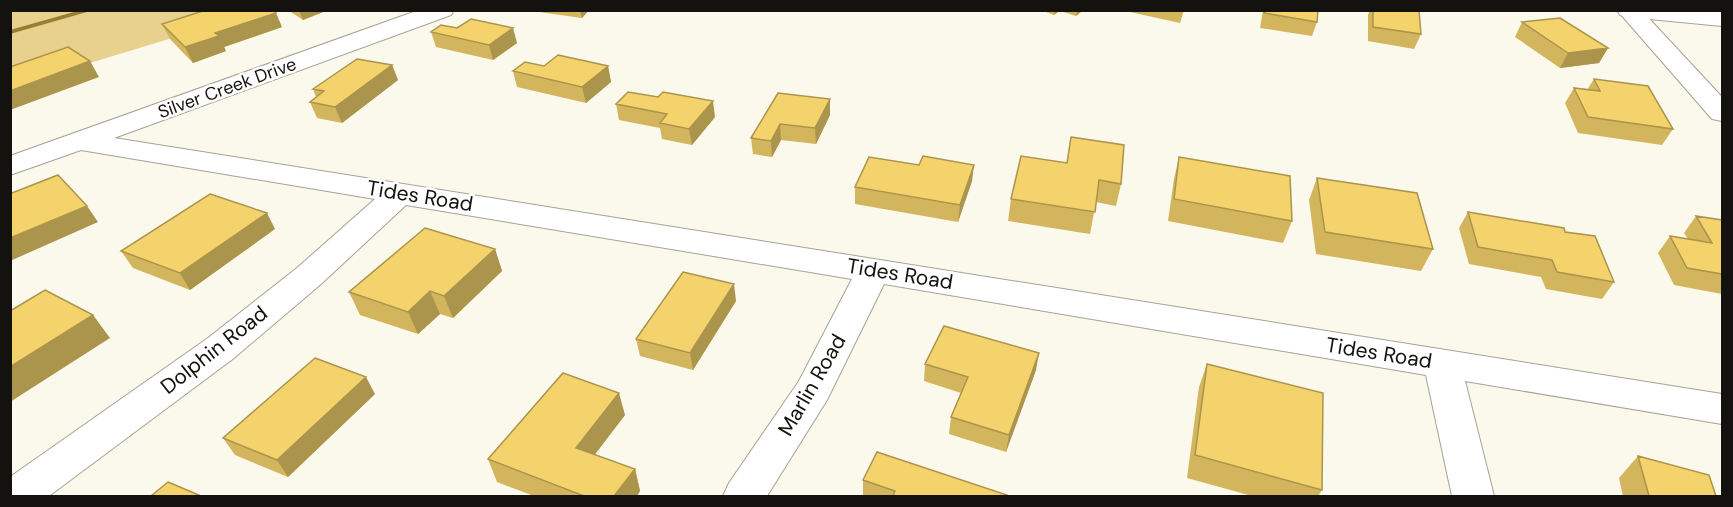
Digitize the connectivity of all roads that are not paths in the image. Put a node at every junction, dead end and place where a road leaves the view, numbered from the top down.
1 (443, 10) edge
2 (1628, 10) edge
3 (1722, 19) edge
4 (1722, 113) edge
5 (77, 141) junction
6 (10, 166) edge
7 (402, 192) junction
8 (874, 270) junction
9 (1442, 364) junction
10 (1722, 409) edge
11 (17, 496) edge
12 (744, 496) edge
13 (1473, 496) edge

1 - 5 street, Silver Creek Drive
2 - 3 street
2 - 4 street
5 - 6 street, Silver Creek Drive
5 - 7 street, Tides Road
7 - 8 street, Tides Road
7 - 11 street, Dolphin Road
8 - 9 street, Tides Road
8 - 12 street, Marlin Road
9 - 10 street, Tides Road
9 - 13 street

